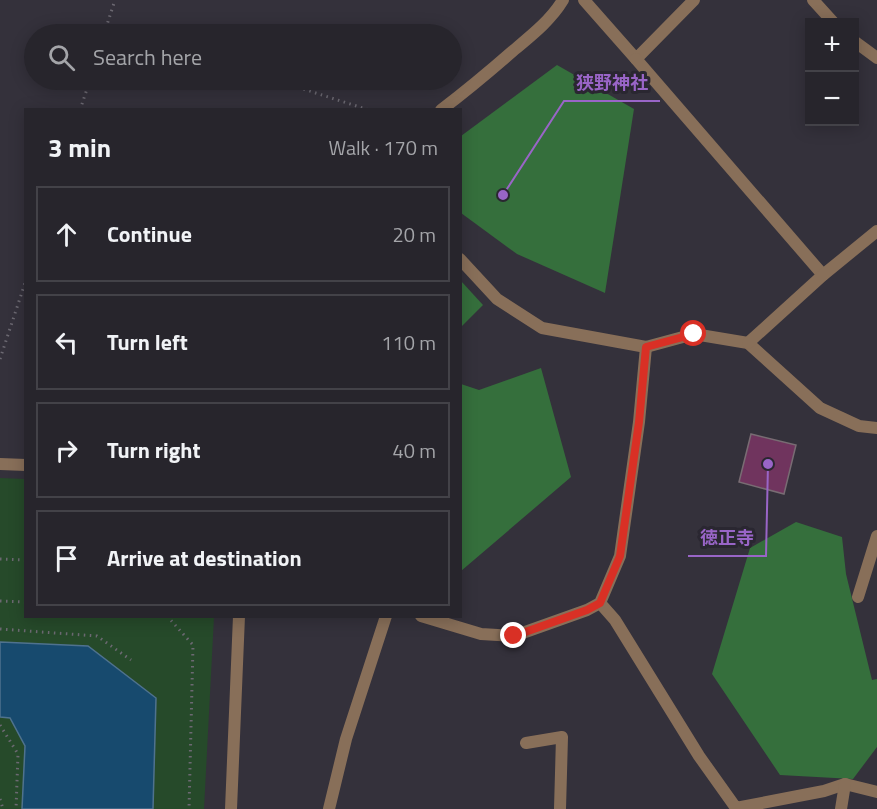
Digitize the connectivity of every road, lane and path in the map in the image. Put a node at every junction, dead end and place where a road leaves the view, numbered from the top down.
1 (115, 0) edge
2 (563, 0) edge
3 (584, 0) edge
4 (694, 0) edge
5 (813, 0) edge
6 (829, 18) edge
7 (108, 24) edge
8 (859, 44) edge
9 (877, 58) edge
10 (636, 59) junction
11 (87, 90) edge
12 (306, 90) edge
13 (81, 108) edge
14 (363, 108) edge
15 (444, 108) edge
16 (877, 231) edge
17 (462, 261) edge
18 (823, 275) junction
19 (24, 286) edge
20 (748, 343) junction
21 (646, 347) junction
22 (0, 359) edge
23 (877, 428) edge
24 (0, 464) edge
25 (24, 465) edge
26 (877, 536) edge
27 (0, 559) edge
28 (24, 560) edge
29 (858, 597) dead end
30 (0, 601) edge
31 (24, 602) edge
32 (600, 603) junction
33 (239, 618) edge
34 (385, 618) edge
35 (428, 618) edge
36 (170, 620) edge
37 (0, 629) edge
38 (131, 660) dead end
39 (0, 725) edge
40 (526, 743) dead end
41 (844, 784) junction
42 (877, 792) edge
43 (0, 799) edge
44 (842, 808) edge
45 (3, 809) edge
46 (16, 809) edge
47 (189, 809) edge
48 (231, 809) edge
49 (329, 809) edge
50 (560, 809) edge

1 - 7 path
2 - 15 street
3 - 10 street
4 - 10 street
5 - 6 street
8 - 9 street
10 - 18 street
11 - 13 path
12 - 14 path
16 - 18 street
17 - 21 street
18 - 20 street
19 - 22 path
20 - 21 street
20 - 23 street
21 - 32 street
24 - 25 street
26 - 29 street
27 - 28 path
30 - 31 path
32 - 35 street
32 - 41 street
33 - 48 street
34 - 49 street
36 - 47 path
37 - 38 path
39 - 46 path
40 - 50 street
41 - 42 street
41 - 44 street
43 - 45 path

